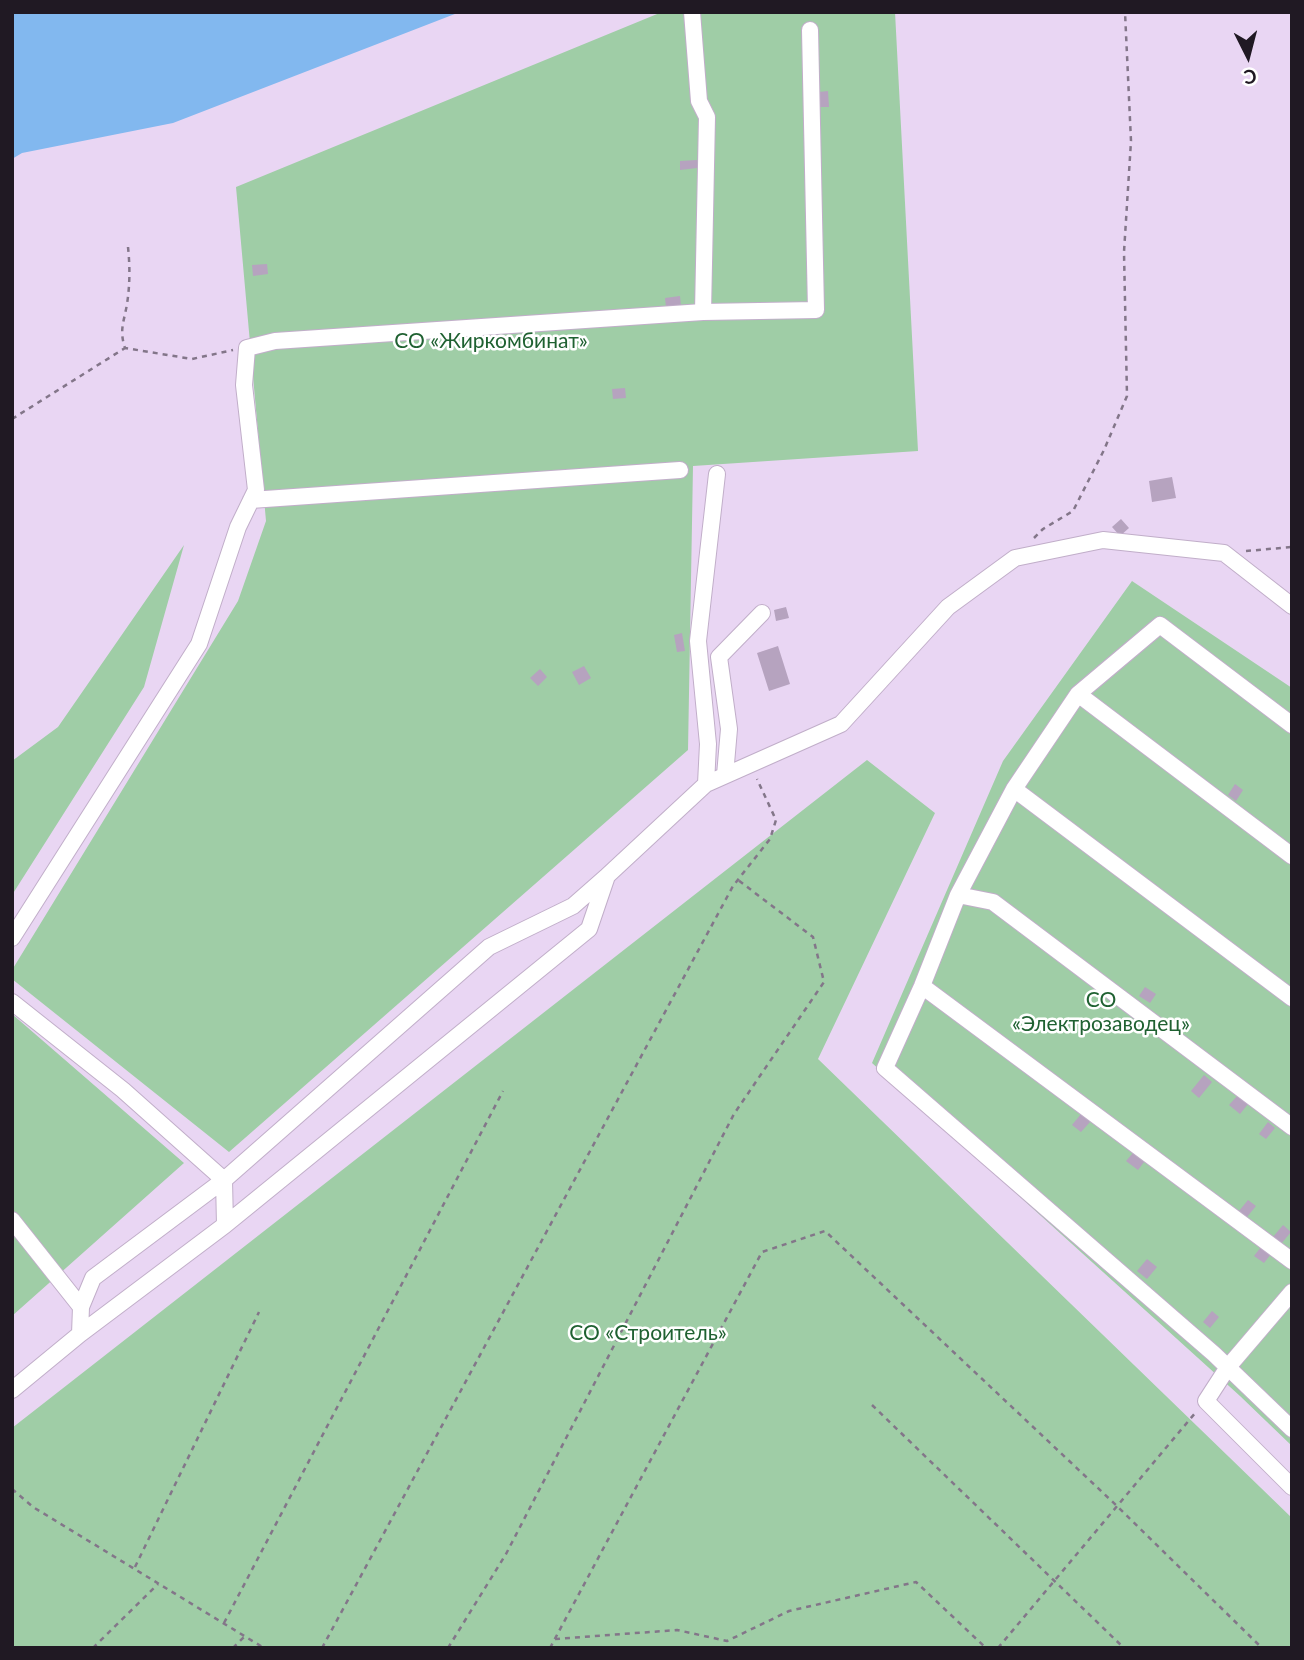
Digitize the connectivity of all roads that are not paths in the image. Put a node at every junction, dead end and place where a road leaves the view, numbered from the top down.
1 (692, 12) edge
2 (810, 30) dead end
3 (703, 312) junction
4 (680, 470) dead end
5 (717, 474) dead end
6 (251, 500) junction
7 (1292, 606) edge
8 (762, 613) dead end
9 (1078, 694) junction
10 (1292, 725) edge
11 (725, 775) junction
12 (706, 784) junction
13 (1014, 789) junction
14 (1292, 856) edge
15 (607, 876) junction
16 (958, 895) junction
17 (12, 939) edge
18 (922, 986) junction
19 (1292, 998) edge
20 (12, 1002) edge
21 (1292, 1127) edge
22 (224, 1180) junction
23 (12, 1220) edge
24 (225, 1225) junction
25 (1292, 1261) edge
26 (1292, 1293) edge
27 (81, 1307) junction
28 (80, 1334) junction
29 (1228, 1367) junction
30 (12, 1390) edge
31 (1292, 1429) edge
32 (1292, 1487) edge

1 - 3 lane
2 - 3 lane
3 - 6 lane
4 - 6 lane
5 - 12 lane
6 - 17 lane
7 - 11 lane
8 - 11 lane
9 - 10 lane
9 - 13 lane
9 - 14 lane
11 - 12 lane
12 - 15 lane
13 - 16 lane
13 - 19 lane
15 - 22 lane
15 - 24 lane
16 - 18 lane
16 - 21 lane
18 - 25 lane
18 - 29 lane
20 - 22 lane
22 - 24 lane
22 - 27 lane
23 - 27 lane
24 - 28 lane
26 - 29 lane
27 - 28 lane
28 - 30 lane
29 - 31 lane
29 - 32 lane

